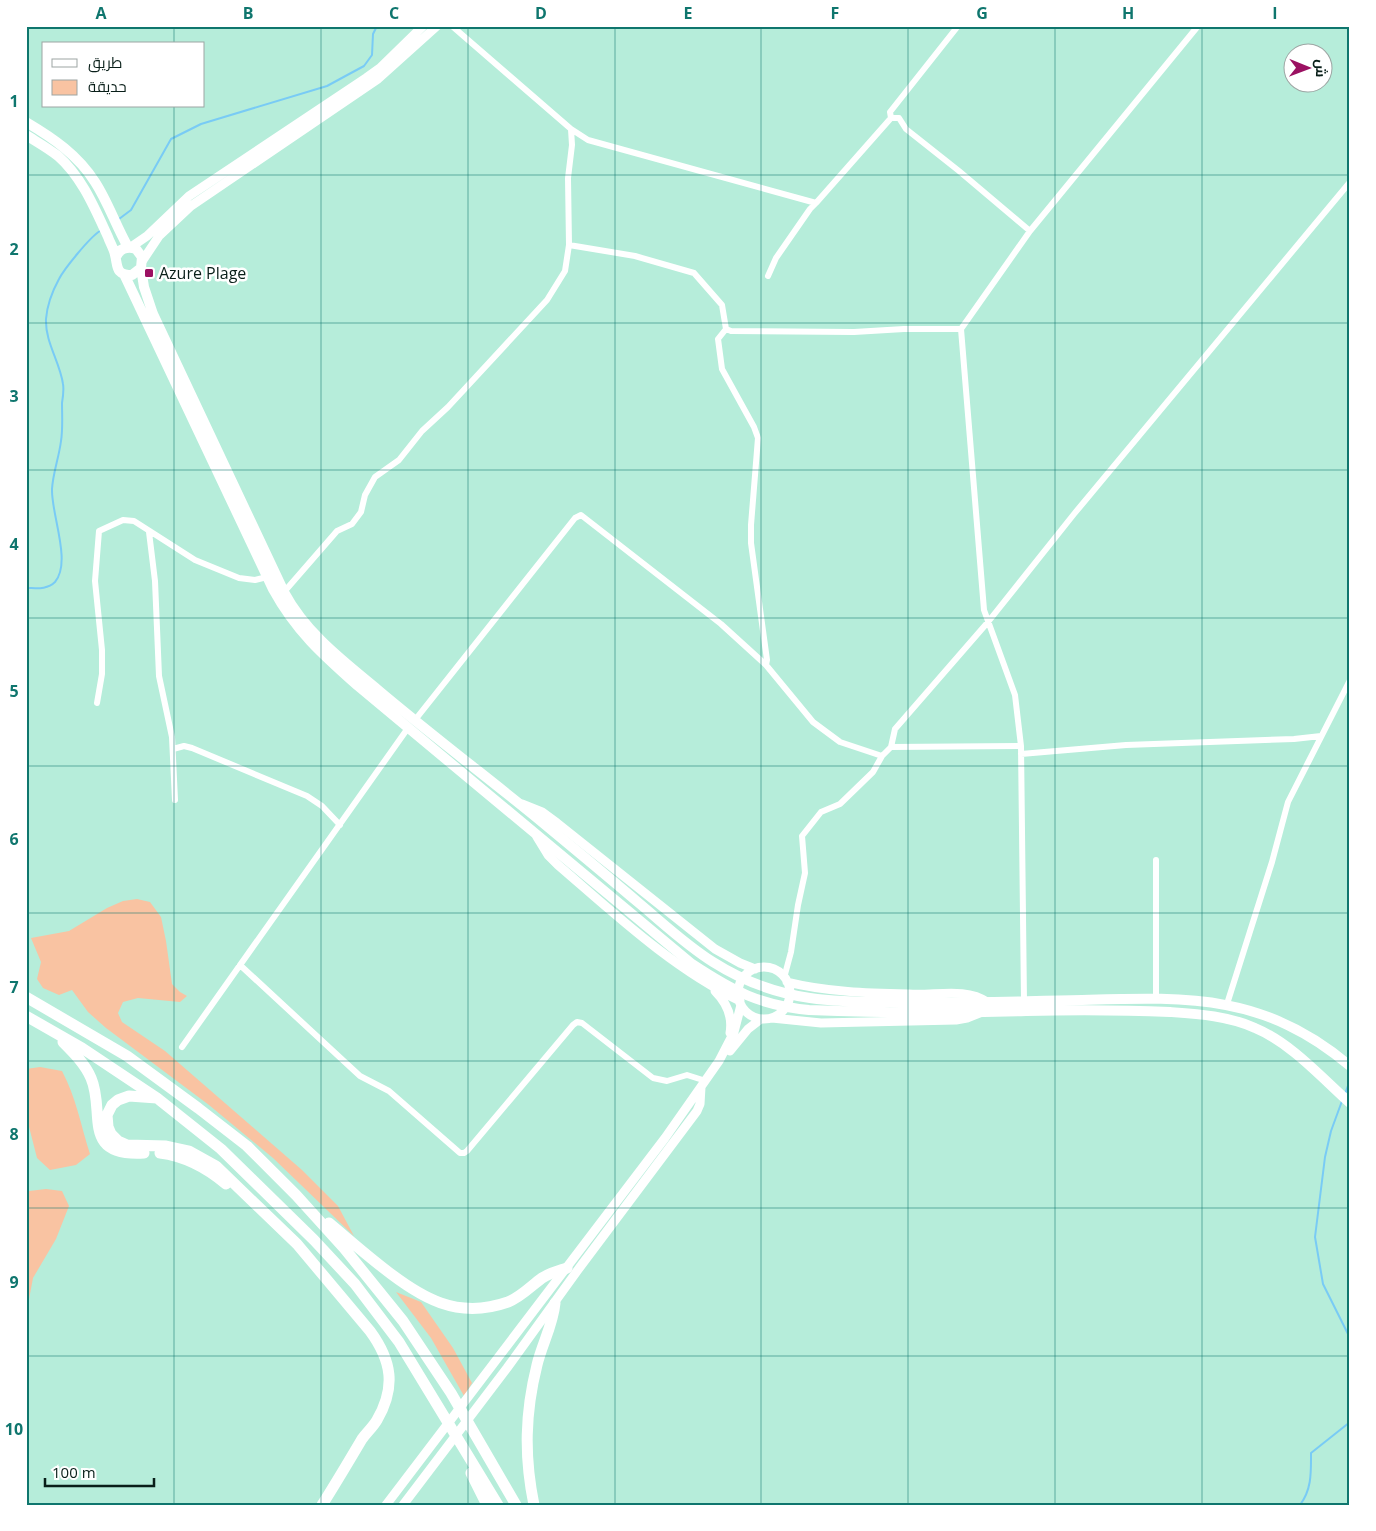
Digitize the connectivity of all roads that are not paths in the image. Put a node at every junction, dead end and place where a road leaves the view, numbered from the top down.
1 (423, 26) edge
2 (437, 26) edge
3 (452, 26) edge
4 (958, 26) edge
5 (1198, 26) edge
6 (890, 115) junction
7 (26, 122) edge
8 (571, 129) junction
9 (26, 135) edge
10 (1350, 182) edge
11 (816, 203) junction
12 (1030, 231) junction
13 (127, 244) junction
14 (570, 245) junction
15 (116, 257) junction
16 (142, 264) junction
17 (124, 274) junction
18 (768, 276) dead end
19 (961, 329) junction
20 (726, 330) junction
21 (149, 532) junction
22 (267, 577) junction
23 (284, 592) junction
24 (988, 622) junction
25 (766, 665) junction
26 (1350, 680) edge
27 (97, 703) dead end
28 (412, 724) junction
29 (1321, 736) junction
30 (1021, 746) junction
31 (891, 747) junction
32 (173, 749) junction
33 (1021, 754) junction
34 (882, 756) junction
35 (175, 800) dead end
36 (519, 804) junction
37 (340, 825) junction
38 (537, 837) junction
39 (1156, 860) dead end
40 (240, 965) junction
41 (755, 969) junction
42 (786, 980) junction
43 (708, 984) junction
44 (26, 997) edge
45 (1156, 998) junction
46 (1024, 1001) junction
47 (740, 1003) junction
48 (1227, 1004) junction
49 (934, 1007) junction
50 (985, 1007) junction
51 (26, 1016) edge
52 (772, 1018) junction
53 (761, 1019) junction
54 (56, 1033) junction
55 (728, 1045) junction
56 (182, 1047) dead end
57 (719, 1062) junction
58 (1350, 1066) edge
59 (704, 1084) junction
60 (156, 1098) junction
61 (1350, 1103) edge
62 (296, 1195) junction
63 (567, 1268) junction
64 (555, 1303) junction
65 (367, 1431) junction
66 (459, 1439) junction
67 (322, 1505) edge
68 (386, 1505) edge
69 (403, 1505) edge
70 (487, 1505) edge
71 (498, 1505) edge
72 (516, 1505) edge
73 (534, 1505) edge

1 - 13 main road
2 - 16 main road
3 - 8 street
4 - 6 street
5 - 12 street
6 - 11 street
6 - 12 street
7 - 13 highway
8 - 11 street
8 - 14 street
9 - 15 highway
10 - 24 street
11 - 18 street
12 - 19 street
13 - 15 highway
13 - 16 highway
14 - 20 street
14 - 23 street
15 - 17 highway
16 - 17 highway
16 - 23 highway
17 - 22 highway
19 - 20 street
19 - 24 street
20 - 25 street
21 - 22 street
21 - 27 street
21 - 32 street
22 - 28 highway
23 - 28 highway
24 - 30 street
24 - 31 street
25 - 28 street
25 - 34 street
26 - 29 street
28 - 36 highway
28 - 37 street
28 - 38 highway
29 - 33 street
29 - 48 street
30 - 31 street
30 - 33 street
31 - 34 street
32 - 35 street
32 - 37 street
33 - 46 street
34 - 42 street
36 - 41 main road
36 - 49 highway
37 - 40 street
38 - 43 main road
38 - 49 highway
39 - 45 street
40 - 56 street
40 - 59 street
41 - 42 main road
41 - 47 main road
42 - 50 main road
42 - 52 main road
43 - 47 main road
43 - 55 main road
44 - 62 highway
45 - 46 highway
45 - 48 highway
46 - 50 highway
47 - 53 main road
47 - 55 main road
48 - 58 highway
49 - 50 highway
50 - 52 main road
50 - 61 highway
51 - 54 highway
52 - 53 main road
53 - 57 main road
54 - 60 highway
54 - 65 highway
55 - 57 main road
57 - 59 main road
59 - 63 main road
59 - 64 main road
60 - 65 highway
60 - 66 highway
62 - 63 highway
62 - 72 highway
63 - 68 main road
64 - 69 main road
64 - 73 highway
65 - 67 highway
66 - 70 highway
66 - 71 highway

